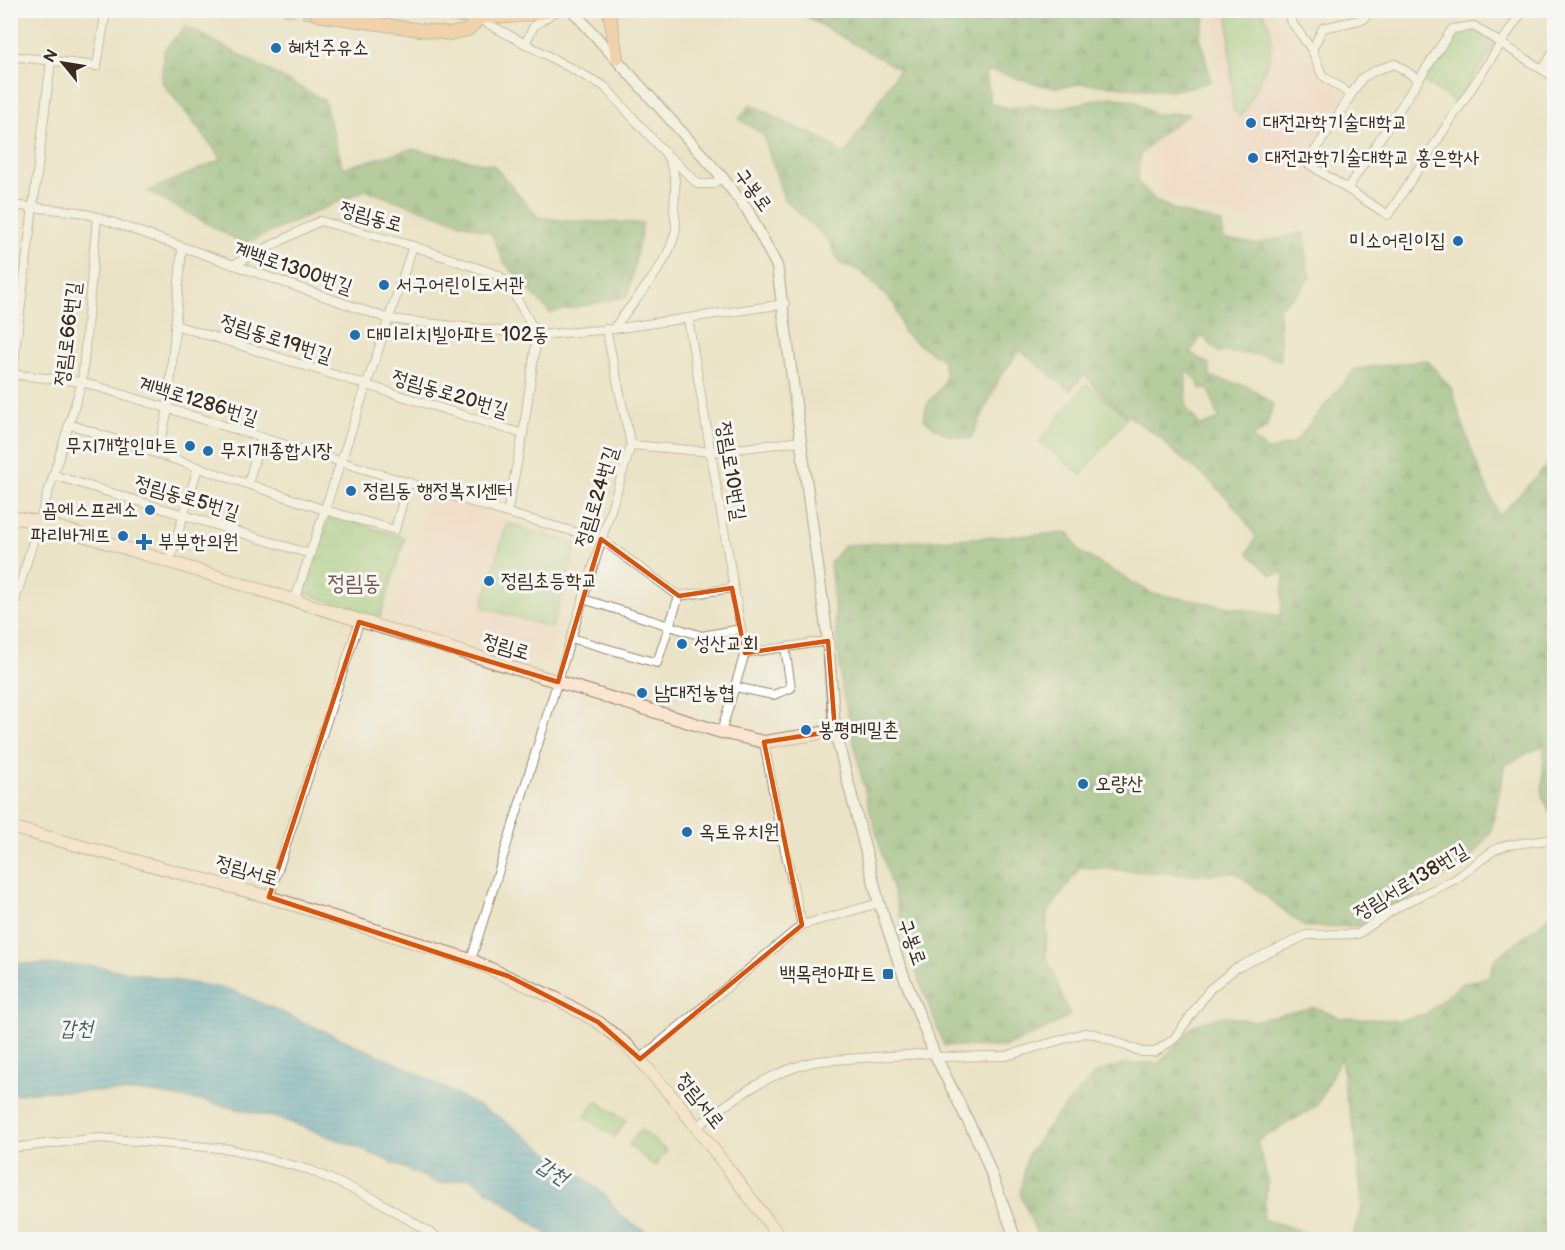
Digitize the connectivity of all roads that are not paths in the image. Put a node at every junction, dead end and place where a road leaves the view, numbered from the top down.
1 (106, 10) edge
2 (421, 10) edge
3 (557, 10) edge
4 (572, 10) edge
5 (609, 10) edge
6 (1294, 10) edge
7 (1370, 10) edge
8 (1523, 10) edge
9 (317, 15) dead end
10 (479, 19) junction
11 (1502, 43) junction
12 (525, 44) junction
13 (1312, 50) junction
14 (1554, 51) edge
15 (10, 56) edge
16 (617, 58) junction
17 (51, 61) junction
18 (1542, 69) junction
19 (1554, 77) edge
20 (1418, 79) junction
21 (1351, 95) junction
22 (666, 154) junction
23 (722, 177) junction
24 (1347, 189) junction
25 (10, 205) edge
26 (33, 208) junction
27 (97, 217) junction
28 (413, 246) junction
29 (182, 248) junction
30 (233, 265) junction
31 (784, 304) junction
32 (389, 319) junction
33 (688, 319) junction
34 (176, 325) junction
35 (609, 329) junction
36 (537, 335) junction
37 (12, 374) edge
38 (81, 382) junction
39 (366, 386) junction
40 (10, 393) edge
41 (168, 410) junction
42 (69, 424) junction
43 (523, 434) junction
44 (261, 438) junction
45 (801, 441) junction
46 (631, 445) junction
47 (712, 452) junction
48 (157, 453) junction
49 (340, 463) junction
50 (198, 467) junction
51 (53, 475) junction
52 (408, 482) junction
53 (248, 484) junction
54 (325, 510) junction
55 (507, 513) junction
56 (184, 514) junction
57 (10, 517) edge
58 (40, 522) junction
59 (602, 539) junction
60 (310, 554) junction
61 (169, 562) junction
62 (10, 580) edge
63 (21, 583) junction
64 (732, 588) junction
65 (679, 596) junction
66 (583, 599) junction
67 (294, 602) junction
68 (10, 617) edge
69 (358, 622) junction
70 (670, 626) junction
71 (741, 628) junction
72 (571, 638) junction
73 (828, 640) junction
74 (785, 647) junction
75 (745, 653) junction
76 (558, 682) junction
77 (735, 687) junction
78 (835, 731) junction
79 (721, 732) junction
80 (764, 742) junction
81 (10, 827) edge
82 (1554, 839) edge
83 (268, 897) junction
84 (879, 903) junction
85 (802, 925) junction
86 (471, 960) junction
87 (935, 1055) junction
88 (640, 1059) junction
89 (697, 1127) junction
90 (10, 1148) edge
91 (442, 1239) edge
92 (782, 1239) edge
93 (1016, 1239) edge

1 - 17 street
2 - 10 main road
3 - 10 main road
3 - 12 street
4 - 16 street, 구봉로
5 - 16 main road
6 - 13 street
7 - 13 street
8 - 11 street
9 - 10 main road
10 - 12 street
11 - 18 street
11 - 20 street
11 - 24 street
12 - 22 street
13 - 21 street
14 - 18 street
15 - 17 street
16 - 23 street, 구봉로
17 - 26 street
18 - 19 street
20 - 21 street
20 - 24 street
21 - 24 street
22 - 23 street
22 - 35 street
23 - 31 street, 구봉로
25 - 26 street, 계백로1300번길
26 - 27 street, 계백로1300번길
26 - 37 street
27 - 29 street, 계백로1300번길
27 - 38 street, 정림로66번길
28 - 30 street, 정림동로
28 - 32 street, 정림동로
28 - 36 street
29 - 30 street, 계백로1300번길
29 - 34 street
30 - 32 street, 계백로1300번길
31 - 33 street, 계백로1300번길
31 - 45 street, 구봉로
32 - 36 street, 계백로1300번길
32 - 39 street, 정림동로
33 - 35 street, 계백로1300번길
33 - 47 street, 정림로10번길
34 - 39 street, 정림동로19번길
34 - 41 street
35 - 36 street, 계백로1300번길
35 - 46 street, 정림로24번길
36 - 43 street
37 - 38 street, 계백로1286번길
37 - 40 street
38 - 41 street, 계백로1286번길
38 - 42 street, 정림로66번길
39 - 43 street, 정림동로20번길
39 - 49 street, 정림동로
41 - 44 street, 계백로1286번길
41 - 48 street
42 - 48 street
42 - 51 street, 정림로66번길
43 - 55 street
44 - 49 street, 계백로1286번길
44 - 53 street
45 - 47 street
45 - 73 street, 구봉로
46 - 47 street
46 - 59 street, 정림로24번길
47 - 64 street, 정림로10번길
48 - 50 street
49 - 52 street, 계백로1286번길
49 - 54 street, 정림동로
50 - 53 street
50 - 56 street
51 - 56 street, 정림동로5번길
51 - 58 street, 정림로66번길
52 - 54 street
52 - 55 street, 계백로1286번길
53 - 54 street
54 - 60 street, 정림동로
55 - 59 street, 계백로1286번길
56 - 60 street, 정림동로5번길
56 - 61 street
57 - 58 main road, 정림로
58 - 61 main road, 정림로
58 - 63 street, 정림로66번길
59 - 65 street, 계백로1286번길
59 - 66 street, 정림로24번길
60 - 67 street, 정림동로
61 - 67 main road, 정림로
62 - 63 street
63 - 68 street, 정림로66번길
64 - 65 street
64 - 71 street, 정림로10번길
65 - 70 street
66 - 70 street
66 - 72 street, 정림로24번길
67 - 69 main road, 정림로
69 - 76 main road, 정림로
69 - 83 street
70 - 71 street
70 - 72 street
71 - 75 street, 정림로10번길
72 - 76 street, 정림로24번길
73 - 74 street
73 - 78 street, 구봉로
74 - 75 street
74 - 77 street
75 - 77 street, 정림로10번길
76 - 79 main road, 정림로
76 - 86 street
77 - 79 street, 정림로10번길
78 - 80 main road, 정림로
78 - 84 street, 구봉로
79 - 80 main road, 정림로
80 - 85 street
81 - 83 main road, 정림서로
82 - 87 street, 정림서로138번길
83 - 86 main road, 정림서로
84 - 85 street
84 - 87 street, 구봉로
85 - 88 street
86 - 88 main road, 정림서로
87 - 89 street, 정림서로138번길
87 - 93 street, 구봉로
88 - 89 main road, 정림서로
89 - 92 main road, 정림서로
90 - 91 street

